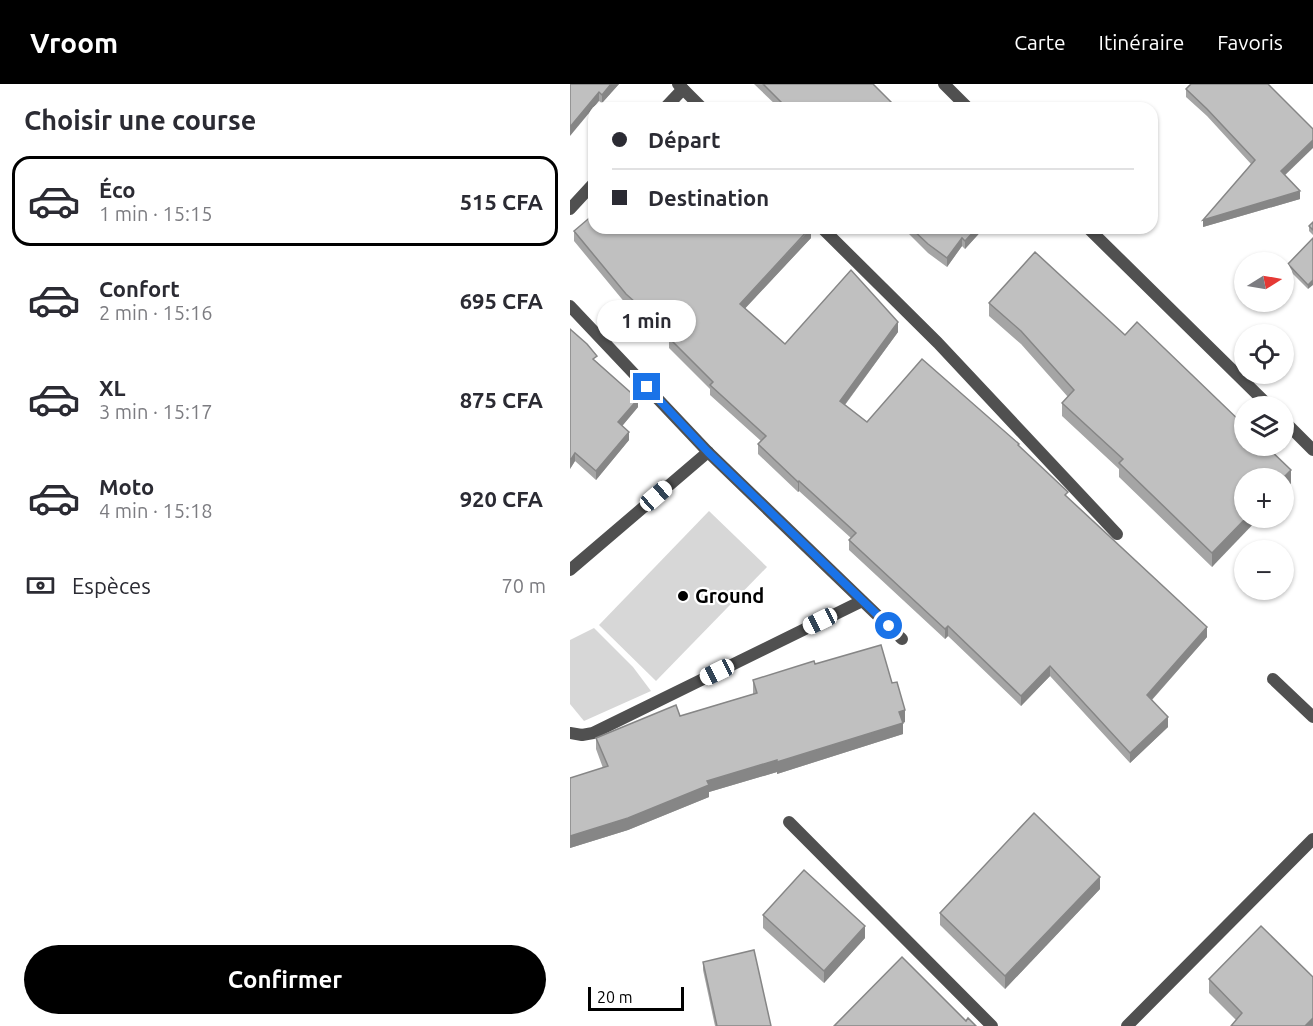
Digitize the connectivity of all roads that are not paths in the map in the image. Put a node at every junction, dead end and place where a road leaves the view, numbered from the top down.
1 (944, 84) edge
2 (681, 86) edge
3 (669, 102) edge
4 (696, 102) edge
5 (962, 102) edge
6 (588, 190) edge
7 (570, 209) edge
8 (828, 234) edge
9 (1094, 234) edge
10 (570, 306) edge
11 (1259, 396) edge
12 (1294, 431) edge
13 (1313, 450) edge
14 (708, 452) junction
15 (1117, 534) dead end
16 (570, 570) edge
17 (862, 601) junction
18 (903, 639) dead end
19 (1273, 679) dead end
20 (1313, 717) edge
21 (570, 733) edge
22 (789, 822) dead end
23 (1313, 839) edge
24 (992, 1026) edge
25 (1127, 1026) edge

1 - 5 street
2 - 3 street
2 - 4 street
6 - 7 street
8 - 15 street
9 - 11 street
10 - 14 street
12 - 13 street
14 - 16 street
14 - 17 street
17 - 18 street
17 - 21 street
19 - 20 street
22 - 24 street
23 - 25 street

